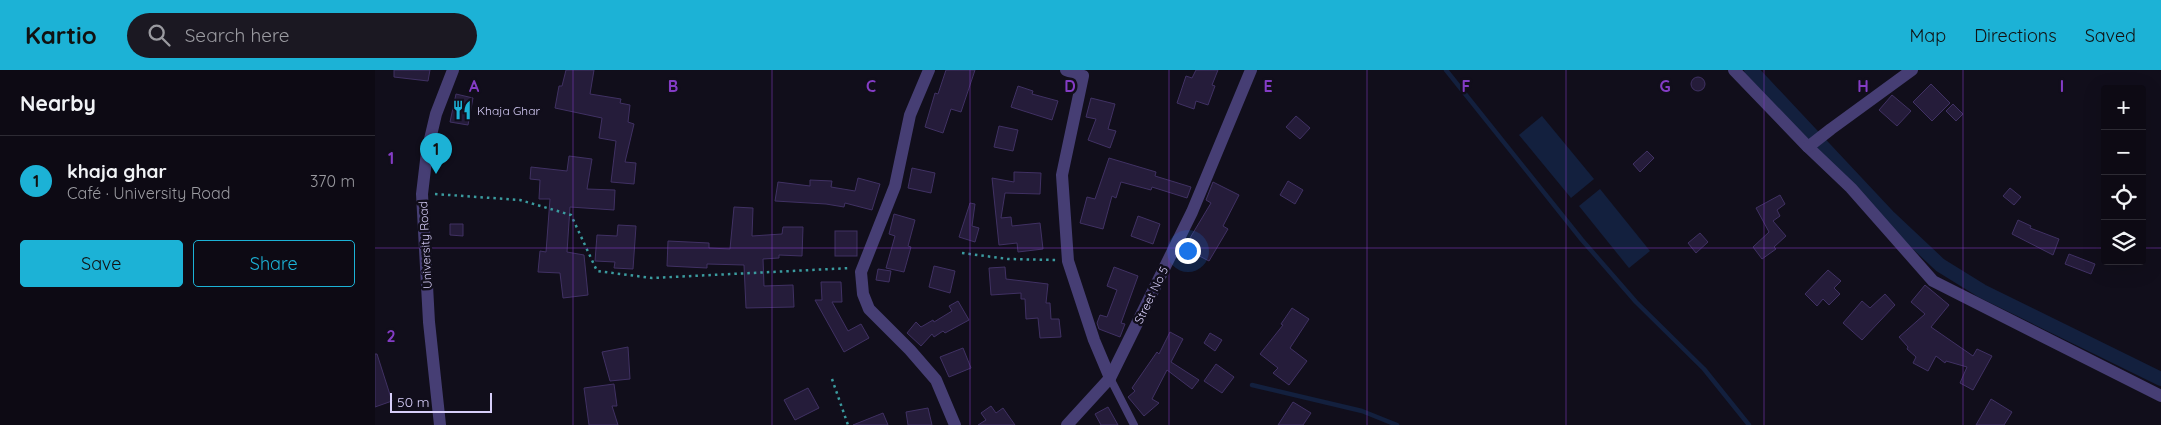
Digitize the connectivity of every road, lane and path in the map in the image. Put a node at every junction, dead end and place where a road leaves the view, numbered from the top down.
1 (453, 70) edge
2 (929, 70) edge
3 (1066, 70) edge
4 (1251, 70) edge
5 (1734, 70) edge
6 (1912, 70) edge
7 (1811, 145) junction
8 (422, 194) junction
9 (962, 252) dead end
10 (1068, 261) junction
11 (865, 268) junction
12 (1110, 378) junction
13 (832, 379) dead end
14 (2161, 396) edge
15 (440, 425) edge
16 (848, 425) edge
17 (955, 425) edge
18 (1067, 425) edge
19 (1134, 425) edge

1 - 8 street, University Road
2 - 11 street
3 - 10 street
4 - 12 street, Street No 5
5 - 7 street
6 - 7 street
7 - 14 street
8 - 11 path
8 - 15 street, University Road
9 - 10 path
10 - 12 street
11 - 17 street
12 - 18 street, Street No 5
12 - 19 lane
13 - 16 path

